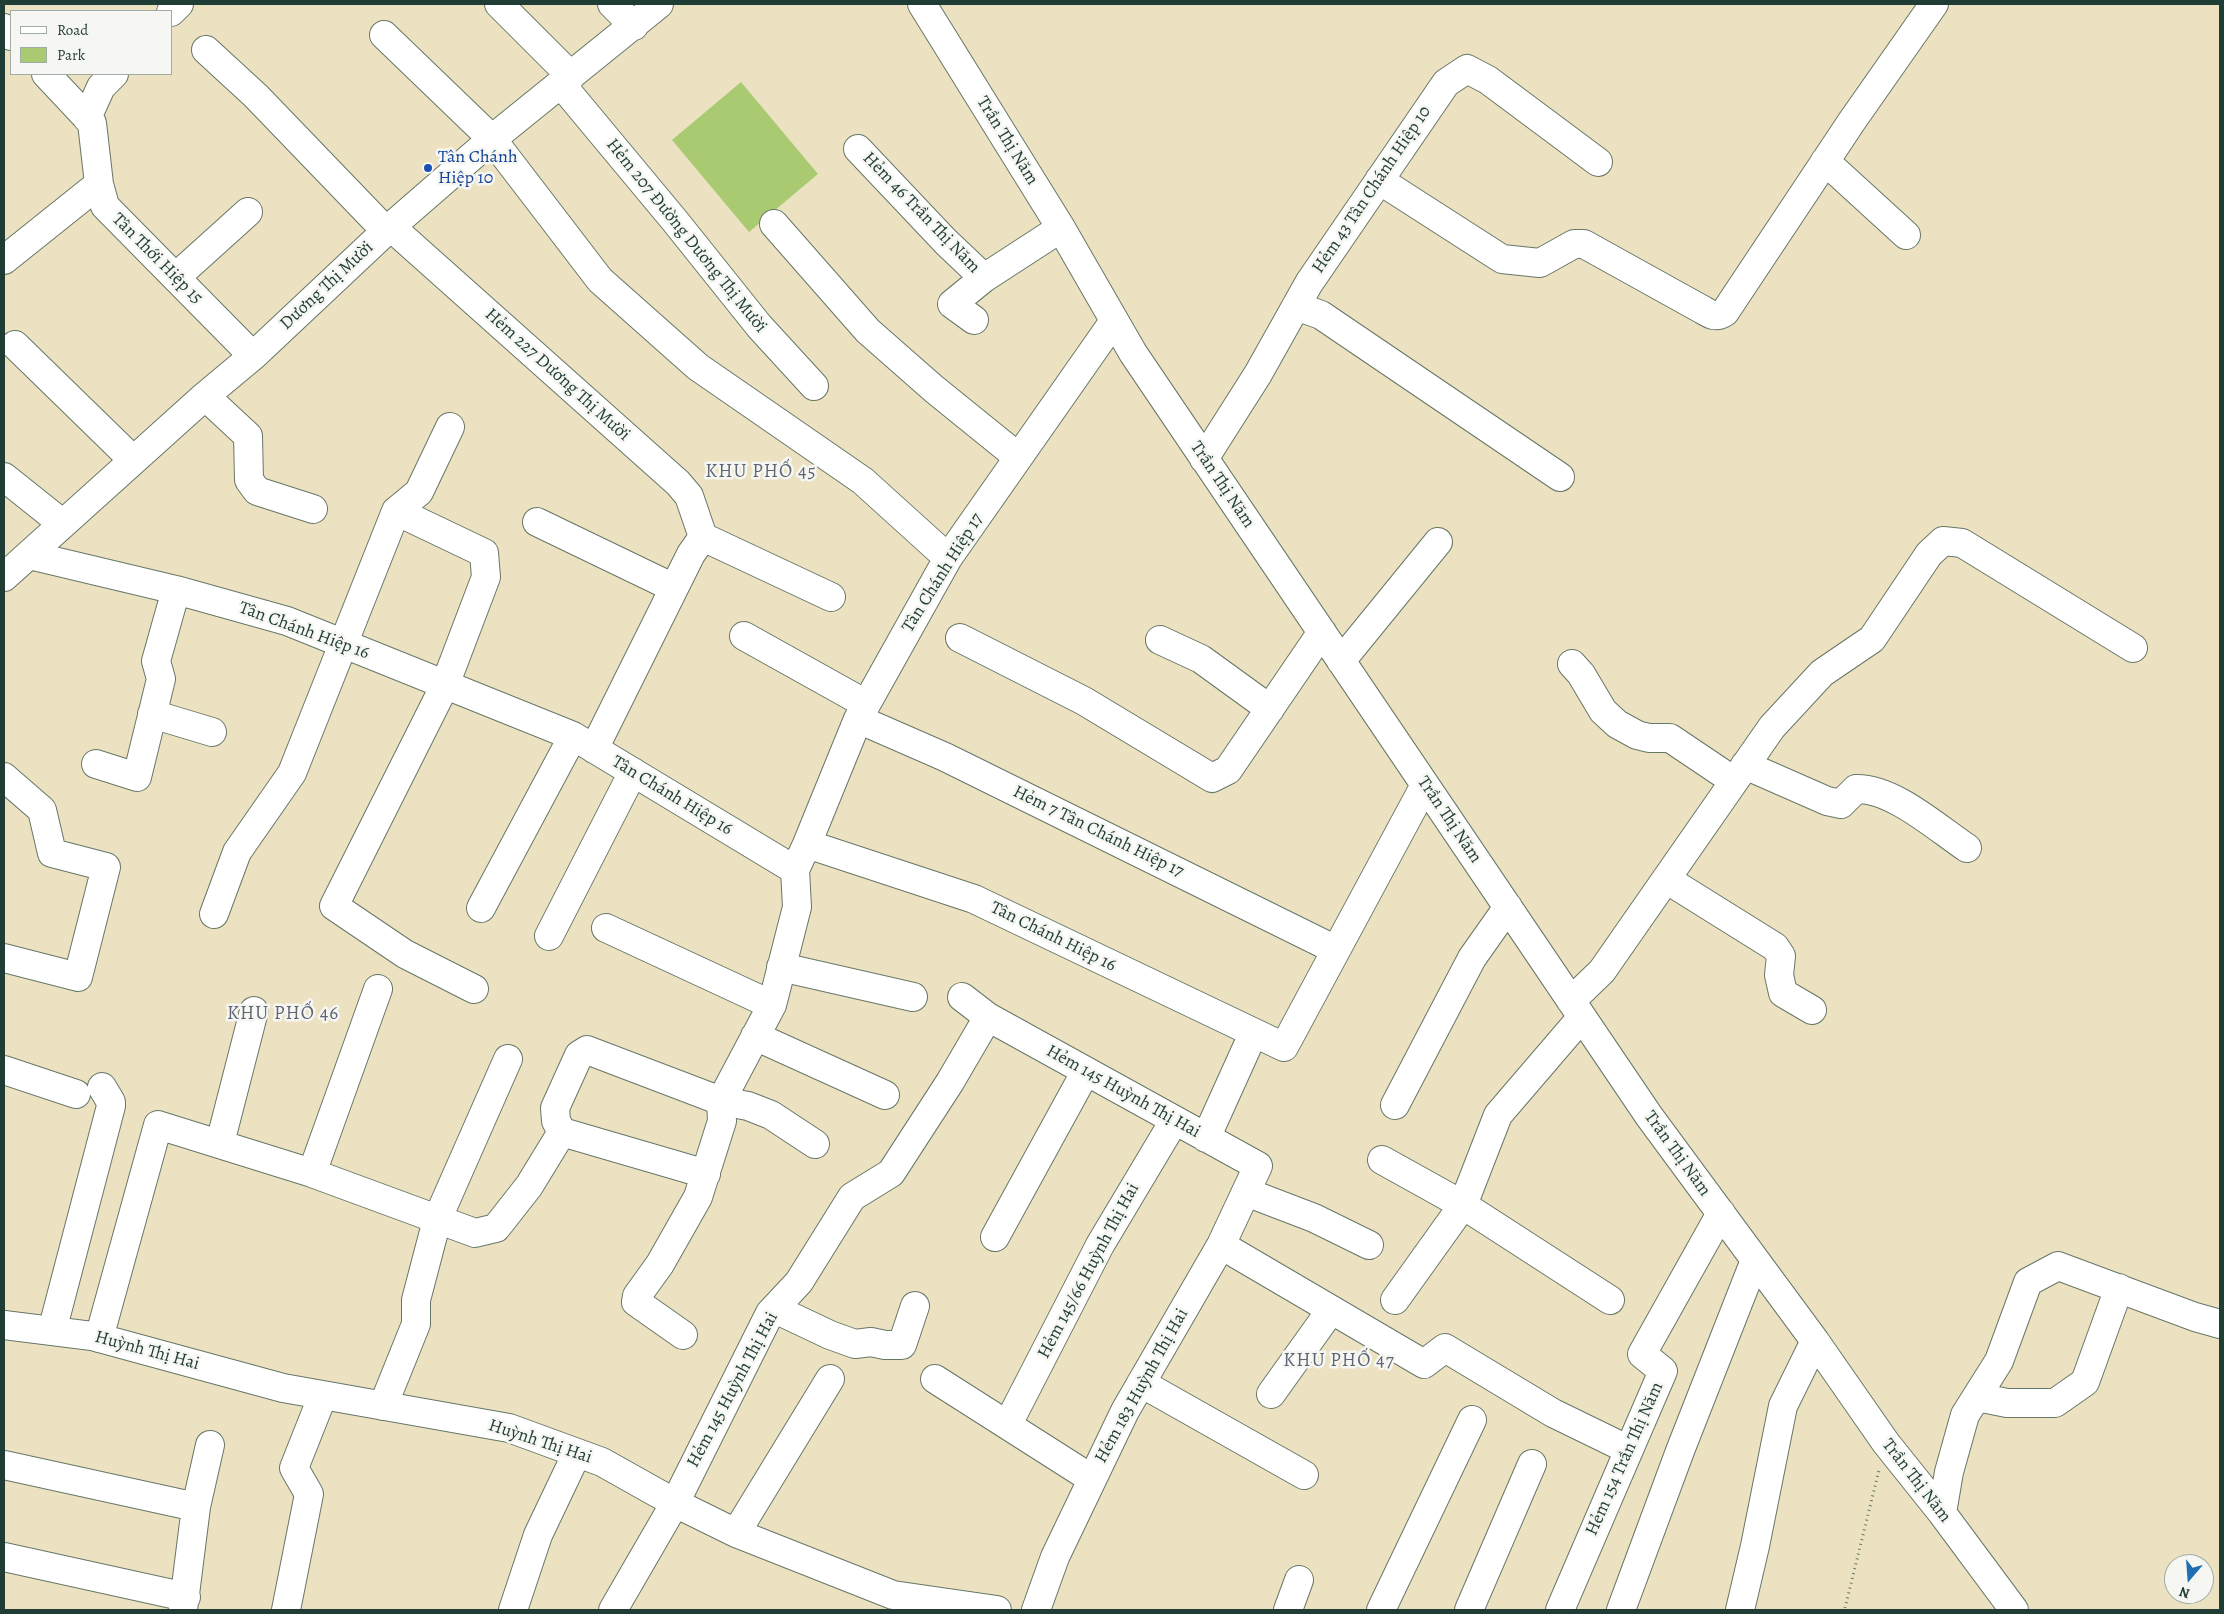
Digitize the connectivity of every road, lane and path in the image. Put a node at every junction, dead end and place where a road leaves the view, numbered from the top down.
1 (498, 4) edge
2 (612, 4) edge
3 (659, 4) edge
4 (922, 4) edge
5 (1934, 4) edge
6 (634, 26) junction
7 (384, 35) dead end
8 (206, 50) dead end
9 (47, 75) edge
10 (113, 75) edge
11 (566, 80) junction
12 (87, 118) junction
13 (492, 139) junction
14 (858, 149) dead end
15 (1825, 161) junction
16 (1598, 162) dead end
17 (1379, 180) junction
18 (99, 184) junction
19 (248, 212) dead end
20 (774, 224) dead end
21 (1060, 228) junction
22 (389, 229) junction
23 (1906, 236) dead end
24 (4, 260) edge
25 (176, 277) junction
26 (984, 278) junction
27 (1296, 306) junction
28 (974, 320) dead end
29 (1114, 321) junction
30 (15, 345) dead end
31 (253, 356) junction
32 (814, 386) dead end
33 (205, 396) junction
34 (450, 427) dead end
35 (1018, 457) junction
36 (1204, 459) junction
37 (133, 460) junction
38 (4, 477) edge
39 (1560, 477) dead end
40 (313, 509) dead end
41 (396, 512) junction
42 (537, 522) dead end
43 (63, 524) junction
44 (703, 537) junction
45 (1438, 542) dead end
46 (29, 555) junction
47 (948, 558) junction
48 (4, 577) edge
49 (674, 588) junction
50 (176, 590) junction
51 (830, 597) dead end
52 (1322, 632) junction
53 (744, 636) dead end
54 (960, 638) dead end
55 (1160, 640) dead end
56 (344, 644) junction
57 (2133, 648) dead end
58 (1341, 661) junction
59 (1572, 664) dead end
60 (445, 685) junction
61 (1270, 709) junction
62 (862, 711) junction
63 (152, 714) junction
64 (212, 732) dead end
65 (584, 743) junction
66 (96, 764) dead end
67 (633, 772) junction
68 (1740, 773) junction
69 (4, 777) edge
70 (1425, 784) junction
71 (807, 844) junction
72 (1967, 848) dead end
73 (796, 870) junction
74 (1666, 879) junction
75 (1508, 907) junction
76 (481, 908) dead end
77 (214, 914) dead end
78 (606, 928) dead end
79 (549, 936) dead end
80 (1336, 950) junction
81 (4, 958) edge
82 (781, 967) junction
83 (378, 989) dead end
84 (474, 989) dead end
85 (913, 997) dead end
86 (962, 997) dead end
87 (772, 1005) junction
88 (1577, 1009) junction
89 (1812, 1010) dead end
90 (254, 1012) dead end
91 (988, 1017) junction
92 (1253, 1034) junction
93 (755, 1036) junction
94 (508, 1059) dead end
95 (4, 1070) edge
96 (1086, 1071) junction
97 (102, 1087) dead end
98 (76, 1094) dead end
99 (885, 1095) dead end
100 (721, 1101) junction
101 (1395, 1105) dead end
102 (1174, 1121) junction
103 (562, 1132) junction
104 (1206, 1138) junction
105 (220, 1143) junction
106 (815, 1144) dead end
107 (1382, 1160) dead end
108 (1258, 1166) joint
109 (312, 1173) junction
110 (706, 1174) junction
111 (1246, 1192) junction
112 (1463, 1205) junction
113 (1721, 1214) junction
114 (437, 1220) junction
115 (995, 1237) dead end
116 (1221, 1245) junction
117 (1369, 1245) dead end
118 (1755, 1260) junction
119 (2119, 1288) junction
120 (1395, 1300) dead end
121 (1610, 1300) dead end
122 (915, 1306) dead end
123 (775, 1308) junction
124 (1332, 1310) junction
125 (4, 1324) edge
126 (2220, 1324) edge
127 (52, 1331) junction
128 (683, 1335) dead end
129 (99, 1338) junction
130 (1815, 1341) junction
131 (935, 1378) dead end
132 (830, 1379) dead end
133 (1141, 1383) junction
134 (1270, 1394) dead end
135 (323, 1395) junction
136 (1977, 1397) junction
137 (383, 1406) junction
138 (1472, 1420) dead end
139 (1008, 1424) junction
140 (1886, 1442) junction
141 (210, 1445) dead end
142 (1628, 1450) junction
143 (577, 1453) junction
144 (1532, 1464) dead end
145 (4, 1465) edge
146 (1304, 1475) dead end
147 (1092, 1479) junction
148 (675, 1503) junction
149 (196, 1507) junction
150 (1942, 1513) junction
151 (736, 1533) junction
152 (4, 1557) edge
153 (1299, 1580) dead end
154 (889, 1602) edge
155 (185, 1603) edge
156 (1845, 1608) dead end
157 (286, 1610) edge
158 (513, 1610) edge
159 (613, 1610) edge
160 (997, 1610) edge
161 (1036, 1610) edge
162 (1288, 1610) edge
163 (1382, 1610) edge
164 (1469, 1610) edge
165 (1560, 1610) edge
166 (1621, 1610) edge
167 (1740, 1610) edge
168 (2014, 1610) edge

1 - 11 street, Hẻm 207 Đường Dương Thị Mười
2 - 6 street
3 - 6 street, Dương Thị Mười
4 - 21 street, Trần Thị Năm
5 - 15 street
6 - 11 street, Dương Thị Mười
7 - 13 street
8 - 22 street, Hẻm 227 Dương Thị Mười
9 - 12 street, Tân Thới Hiệp 15
10 - 12 street
11 - 13 street, Dương Thị Mười
11 - 32 street, Hẻm 207 Đường Dương Thị Mười
12 - 18 street, Tân Thới Hiệp 15
13 - 22 street, Dương Thị Mười
13 - 47 street
14 - 26 street, Hẻm 46 Trần Thị Năm
15 - 17 street
15 - 23 street
16 - 17 street, Hẻm 43 Tân Chánh Hiệp 10
17 - 27 street, Hẻm 43 Tân Chánh Hiệp 10
18 - 24 street
18 - 25 street, Tân Thới Hiệp 15
19 - 25 street
20 - 35 street
21 - 26 street, Hẻm 46 Trần Thị Năm
21 - 29 street, Trần Thị Năm
22 - 31 street, Dương Thị Mười
22 - 44 street, Hẻm 227 Dương Thị Mười
25 - 31 street, Tân Thới Hiệp 15
26 - 28 street, Hẻm 46 Trần Thị Năm
27 - 36 street, Hẻm 43 Tân Chánh Hiệp 10
27 - 39 street
29 - 35 street, Tân Chánh Hiệp 17
29 - 36 street, Trần Thị Năm
30 - 37 street
31 - 33 street, Dương Thị Mười
33 - 37 street, Dương Thị Mười
33 - 40 street
34 - 41 street
35 - 47 street, Tân Chánh Hiệp 17
36 - 52 street, Trần Thị Năm
37 - 43 street, Dương Thị Mười
38 - 43 street
41 - 56 street
41 - 60 street
42 - 49 street
43 - 46 street, Dương Thị Mười
44 - 49 street
44 - 51 street
45 - 58 street
46 - 48 street, Dương Thị Mười
46 - 50 street, Tân Chánh Hiệp 16
47 - 62 street, Tân Chánh Hiệp 17
49 - 65 street
50 - 56 street, Tân Chánh Hiệp 16
50 - 63 street
52 - 58 street, Trần Thị Năm
52 - 61 street
53 - 62 street, Hẻm 7 Tân Chánh Hiệp 17
54 - 61 street
55 - 61 street
56 - 60 street, Tân Chánh Hiệp 16
56 - 77 street
57 - 68 street
58 - 70 street, Trần Thị Năm
59 - 68 street
60 - 65 street, Tân Chánh Hiệp 16
60 - 84 street
62 - 71 street, Tân Chánh Hiệp 17
62 - 80 street, Hẻm 7 Tân Chánh Hiệp 17
63 - 64 street
63 - 66 street
65 - 67 street, Tân Chánh Hiệp 16
65 - 76 street
67 - 73 street, Tân Chánh Hiệp 16
67 - 79 street
68 - 72 street
68 - 74 street
69 - 81 street
70 - 75 street, Trần Thị Năm
70 - 80 street
71 - 73 street
71 - 92 street, Tân Chánh Hiệp 16
73 - 82 street
74 - 88 street
74 - 89 street
75 - 88 street, Trần Thị Năm
75 - 101 street
78 - 87 street
80 - 92 street, Tân Chánh Hiệp 16
82 - 85 street
82 - 87 street
83 - 109 street
86 - 91 street, Hẻm 145 Huỳnh Thị Hai
87 - 93 street
88 - 112 street
88 - 113 street, Trần Thị Năm
90 - 105 street
91 - 96 street, Hẻm 145 Huỳnh Thị Hai
91 - 123 street, Hẻm 145 Huỳnh Thị Hai
92 - 104 street
93 - 99 street
93 - 100 street
94 - 114 street
95 - 98 street
96 - 102 street, Hẻm 145 Huỳnh Thị Hai
96 - 115 street
97 - 127 street
100 - 103 street
100 - 106 street
100 - 110 street
102 - 104 street, Hẻm 145 Huỳnh Thị Hai
102 - 139 street, Hẻm 145/66 Huỳnh Thị Hai
103 - 110 street
103 - 114 street
104 - 108 street, Hẻm 145 Huỳnh Thị Hai
105 - 109 street
105 - 129 street
107 - 112 street
108 - 111 street, Hẻm 183 Huỳnh Thị Hai
109 - 114 street
110 - 128 street
111 - 116 street, Hẻm 183 Huỳnh Thị Hai
111 - 117 street
112 - 120 street
112 - 121 street
113 - 118 street, Trần Thị Năm
113 - 142 street, Hẻm 154 Trần Thị Năm
114 - 137 street
116 - 124 street
116 - 133 street, Hẻm 183 Huỳnh Thị Hai
118 - 130 street, Trần Thị Năm
118 - 166 street
119 - 126 street
119 - 136 street
119 - 136 street
122 - 123 street
123 - 148 street, Hẻm 145 Huỳnh Thị Hai
124 - 134 street
124 - 142 street
125 - 127 street, Huỳnh Thị Hai
127 - 129 street, Huỳnh Thị Hai
129 - 135 street, Huỳnh Thị Hai
130 - 140 street, Trần Thị Năm
130 - 167 street
131 - 139 street
132 - 151 street
133 - 146 street
133 - 147 street, Hẻm 183 Huỳnh Thị Hai
135 - 137 street, Huỳnh Thị Hai
135 - 157 street
136 - 150 street
137 - 143 street, Huỳnh Thị Hai
138 - 163 street
139 - 147 street
140 - 150 street, Trần Thị Năm
140 - 156 path
141 - 149 street
142 - 165 street, Hẻm 154 Trần Thị Năm
143 - 148 street, Huỳnh Thị Hai
143 - 158 street
144 - 164 street
145 - 149 street
147 - 161 street, Hẻm 183 Huỳnh Thị Hai
148 - 151 street, Huỳnh Thị Hai
148 - 159 street, Hẻm 145 Huỳnh Thị Hai
149 - 155 street
150 - 168 street, Trần Thị Năm
151 - 154 street, Huỳnh Thị Hai
152 - 155 street
153 - 162 street
154 - 160 street, Huỳnh Thị Hai

